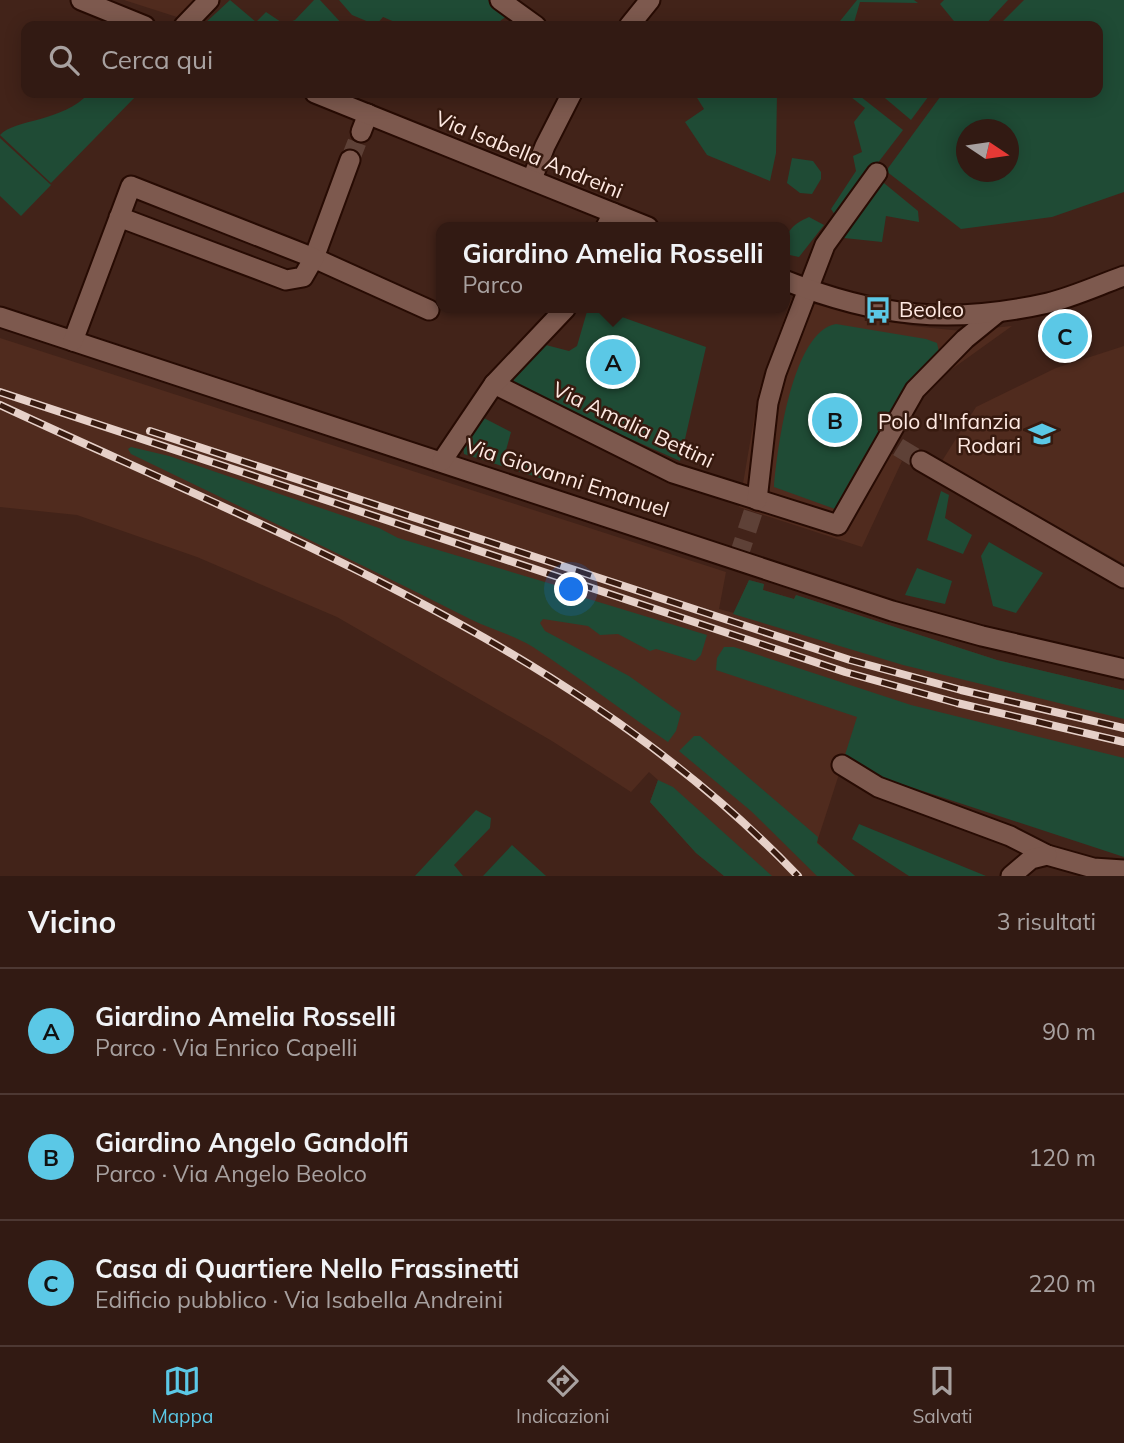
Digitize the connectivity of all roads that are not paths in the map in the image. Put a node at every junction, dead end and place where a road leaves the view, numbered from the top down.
1 (81, 0) edge
2 (209, 0) edge
3 (500, 0) edge
4 (650, 0) edge
5 (133, 21) edge
6 (189, 21) edge
7 (529, 21) edge
8 (633, 21) edge
9 (322, 98) edge
10 (569, 98) edge
11 (350, 160) tunnel mouth
12 (877, 173) dead end
13 (533, 179) junction
14 (119, 217) junction
15 (610, 220) edge
16 (314, 258) junction
17 (1124, 276) edge
18 (790, 282) edge
19 (810, 290) junction
20 (429, 310) dead end
21 (561, 313) edge
22 (997, 313) junction
23 (0, 317) edge
24 (73, 341) junction
25 (494, 384) junction
26 (442, 461) junction
27 (921, 461) tunnel mouth
28 (757, 500) junction
29 (1124, 578) edge
30 (1124, 669) edge
31 (842, 765) dead end
32 (1047, 855) junction
33 (1124, 870) edge
34 (1093, 872) edge
35 (1011, 876) edge

1 - 5 street
2 - 6 street
3 - 7 street
4 - 8 street
9 - 13 street, Via Isabella Andreini
10 - 13 street
11 - 16 street
12 - 19 street
13 - 15 street, Via Isabella Andreini
14 - 16 street
14 - 16 street
14 - 24 street
16 - 20 street
17 - 22 street
18 - 19 street
19 - 22 street
19 - 28 street
21 - 25 street
22 - 28 street, Via Amalia Bettini
23 - 24 street, Via Giovanni Emanuel
24 - 26 street, Via Giovanni Emanuel
25 - 26 street
25 - 28 street, Via Amalia Bettini
26 - 30 street, Via Giovanni Emanuel
27 - 29 street
31 - 32 street
32 - 34 street
32 - 35 street
33 - 34 street

